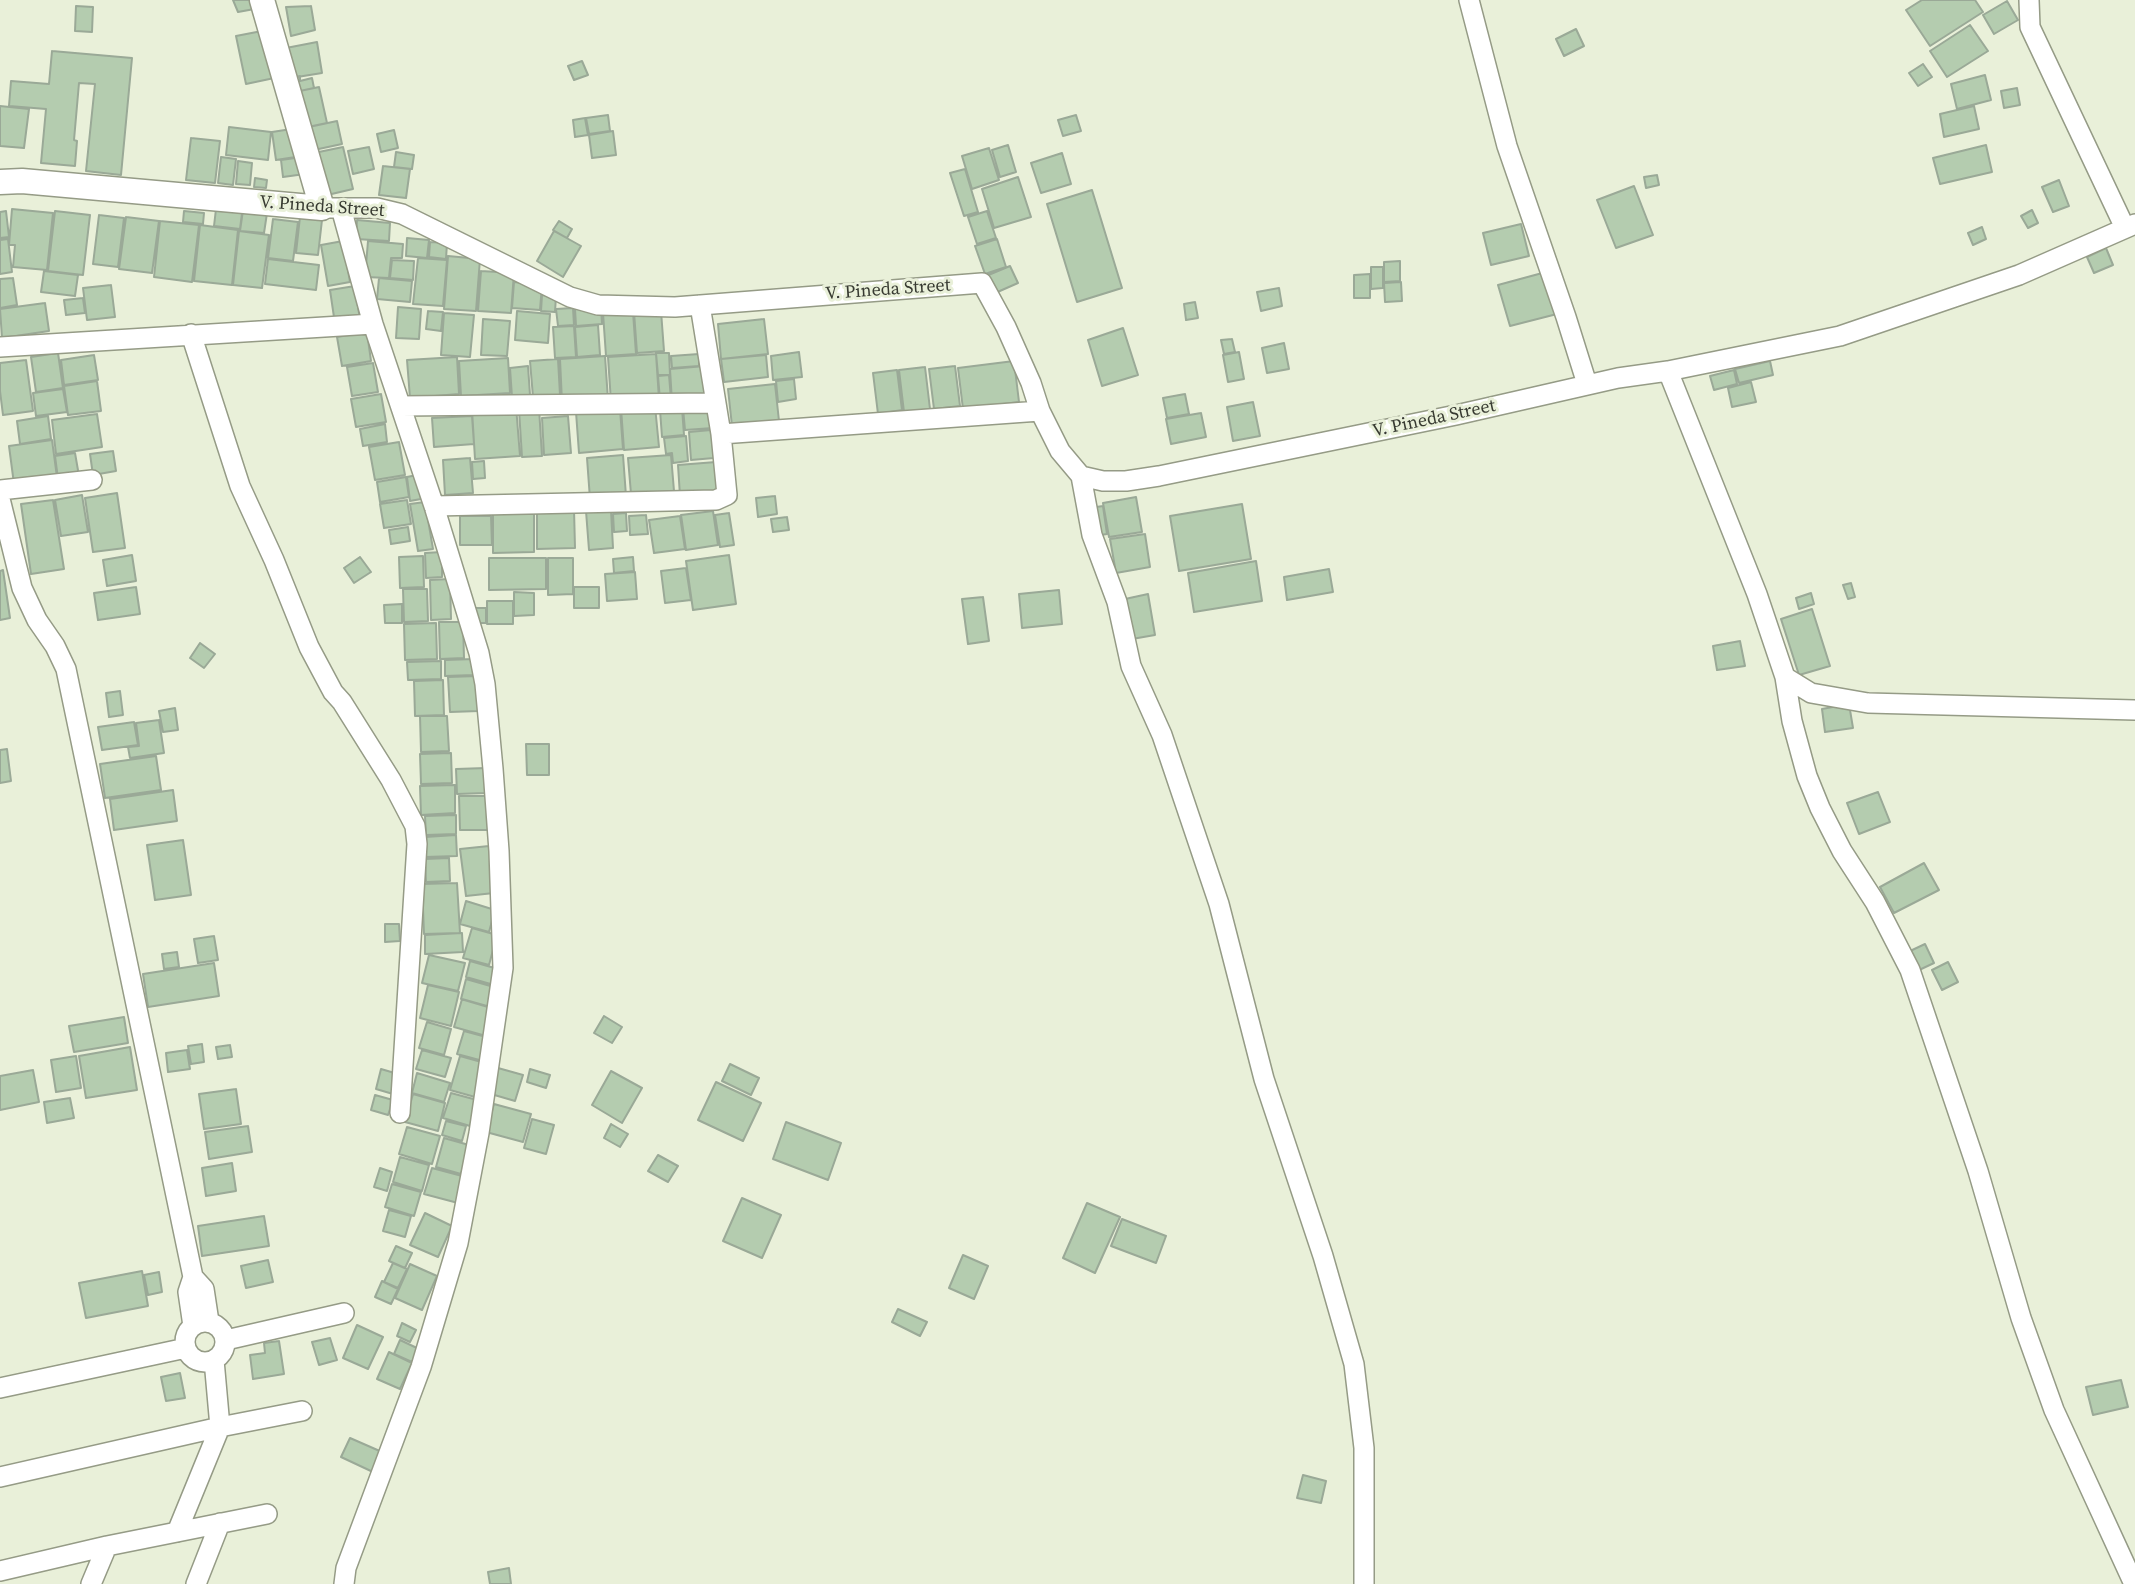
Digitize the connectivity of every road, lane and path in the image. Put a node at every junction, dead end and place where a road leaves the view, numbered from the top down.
1 (262, 0) edge
2 (1469, 0) edge
3 (2029, 0) edge
4 (0, 182) edge
5 (332, 208) junction
6 (2130, 226) edge
7 (700, 305) junction
8 (373, 324) junction
9 (191, 334) junction
10 (0, 346) edge
11 (1668, 372) junction
12 (1587, 384) junction
13 (715, 402) junction
14 (401, 406) junction
15 (1040, 411) junction
16 (720, 434) junction
17 (1081, 475) junction
18 (92, 480) dead end
19 (0, 490) edge
20 (0, 499) edge
21 (434, 506) junction
22 (1786, 677) junction
23 (2135, 710) edge
24 (400, 1113) dead end
25 (344, 1313) dead end
26 (201, 1324) junction
27 (226, 1340) junction
28 (186, 1348) junction
29 (214, 1360) junction
30 (0, 1388) edge
31 (302, 1410) dead end
32 (220, 1427) junction
33 (0, 1477) edge
34 (267, 1514) dead end
35 (220, 1523) junction
36 (177, 1532) junction
37 (107, 1546) junction
38 (0, 1571) edge
39 (90, 1584) edge
40 (197, 1584) edge
41 (344, 1584) edge
42 (1364, 1584) edge
43 (2134, 1584) edge

1 - 5 street
2 - 12 street
3 - 6 street
4 - 5 street, V. Pineda Street
5 - 7 street, V. Pineda Street
5 - 8 street
6 - 11 street, V. Pineda Street
7 - 13 street
7 - 15 street, V. Pineda Street
8 - 9 street
8 - 14 street
9 - 10 street
9 - 24 street
11 - 12 street, V. Pineda Street
11 - 22 street
12 - 17 street, V. Pineda Street
13 - 14 street
13 - 16 street
14 - 21 street
15 - 16 street
15 - 17 street, V. Pineda Street
16 - 21 street
17 - 42 street
18 - 19 street
20 - 26 street
21 - 41 street
22 - 23 street
22 - 43 street
25 - 27 street
26 - 27 street
26 - 28 street
27 - 29 street
28 - 29 street
28 - 30 street
29 - 32 street
31 - 32 street
32 - 33 street
32 - 36 street
34 - 35 street
35 - 36 street
35 - 40 street
36 - 37 street
37 - 38 street
37 - 39 street

